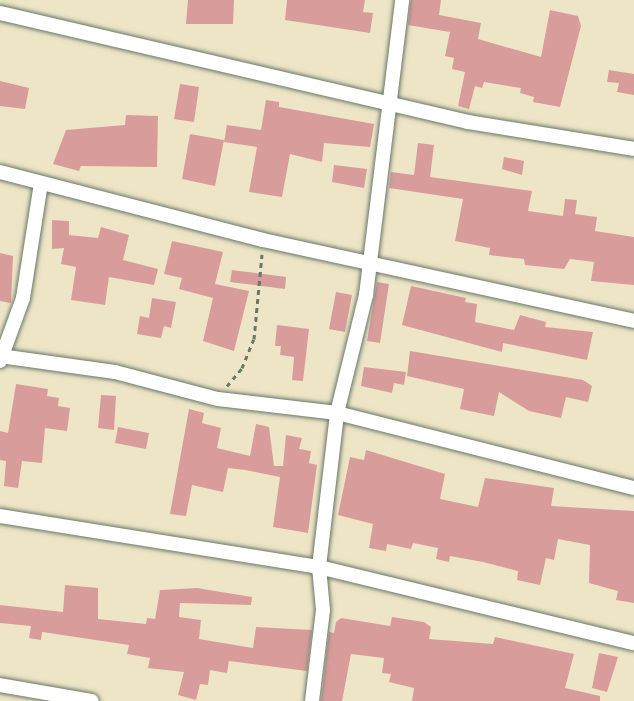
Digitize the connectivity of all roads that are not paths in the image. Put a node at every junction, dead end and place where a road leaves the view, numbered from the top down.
1 (402, 0) edge
2 (0, 13) edge
3 (390, 101) junction
4 (634, 149) edge
5 (0, 172) edge
6 (41, 183) junction
7 (369, 264) junction
8 (634, 321) edge
9 (0, 358) edge
10 (337, 413) junction
11 (634, 488) edge
12 (0, 516) edge
13 (320, 567) junction
14 (634, 643) edge
15 (0, 685) edge
16 (92, 701) edge
17 (312, 701) edge

1 - 3 street
2 - 3 street
3 - 4 street
3 - 7 street
5 - 6 street
6 - 7 street
6 - 9 street
7 - 8 street
7 - 10 street
9 - 10 street
10 - 11 street
10 - 13 street
12 - 13 street
13 - 14 street
13 - 17 street
15 - 16 street

